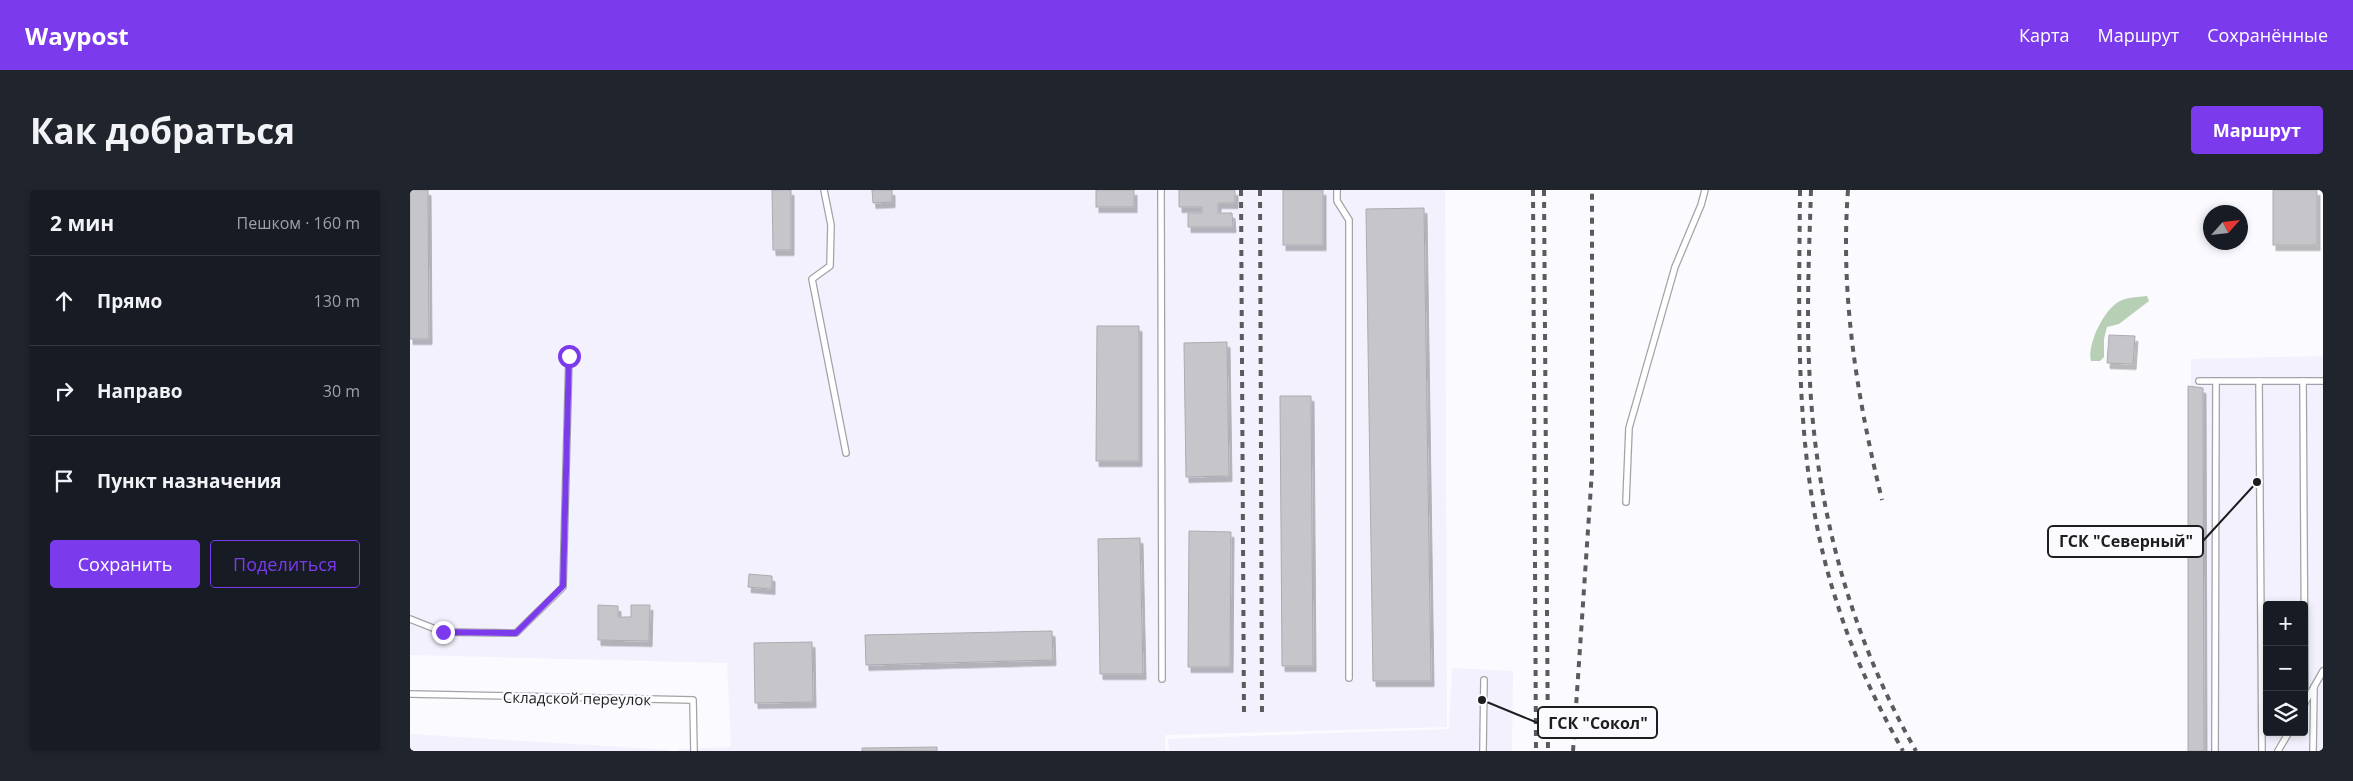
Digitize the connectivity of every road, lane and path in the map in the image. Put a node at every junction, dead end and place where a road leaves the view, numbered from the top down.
1 (824, 190) edge
2 (1161, 190) edge
3 (1337, 190) edge
4 (1705, 190) edge
5 (569, 356) dead end
6 (2323, 380) edge
7 (2199, 381) dead end
8 (2259, 381) junction
9 (2303, 381) junction
10 (2216, 382) junction
11 (846, 453) dead end
12 (1626, 502) dead end
13 (410, 619) edge
14 (2323, 670) edge
15 (1349, 678) dead end
16 (1162, 679) dead end
17 (1484, 680) dead end
18 (2314, 687) junction
19 (2305, 691) edge
20 (410, 694) edge
21 (2308, 698) edge
22 (2287, 736) edge
23 (694, 751) edge
24 (1483, 751) edge
25 (2215, 751) edge
26 (2262, 751) edge
27 (2278, 751) edge
28 (2313, 751) edge

1 - 11 lane
2 - 16 lane
3 - 15 lane
4 - 12 lane
5 - 13 lane
6 - 9 lane
7 - 10 lane
8 - 9 lane
8 - 10 lane
8 - 26 lane
9 - 19 lane
10 - 25 lane
14 - 18 lane
17 - 24 lane
18 - 21 lane
18 - 28 lane
20 - 23 lane, Складской переулок
22 - 27 lane

